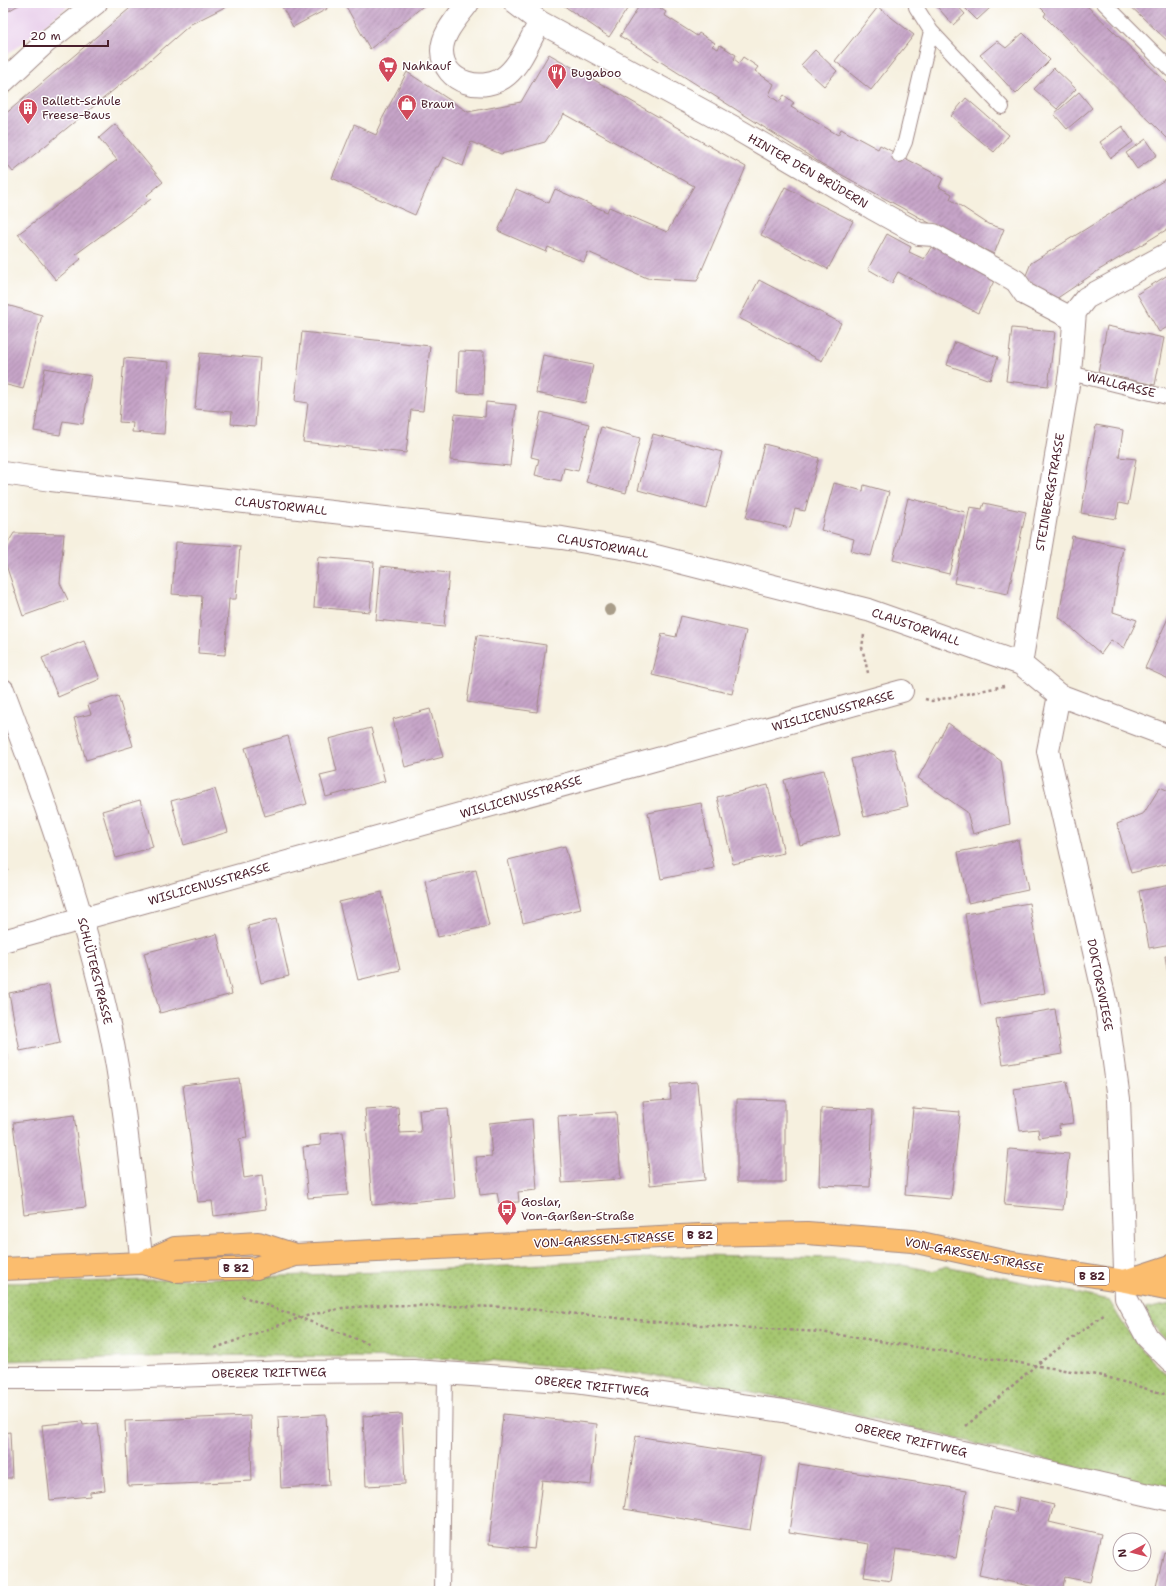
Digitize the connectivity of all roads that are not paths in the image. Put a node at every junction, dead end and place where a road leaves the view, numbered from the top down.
1 (96, 3) edge
2 (468, 3) edge
3 (515, 3) edge
4 (1104, 3) edge
5 (916, 7) dead end
6 (540, 22) junction
7 (931, 31) junction
8 (1171, 70) edge
9 (3, 82) edge
10 (1002, 106) dead end
11 (898, 154) dead end
12 (1171, 252) edge
13 (1073, 319) junction
14 (1070, 373) junction
15 (1171, 398) edge
16 (3, 472) edge
17 (1021, 664) junction
18 (3, 690) edge
19 (902, 691) road end
20 (1059, 695) junction
21 (1171, 738) edge
22 (82, 919) junction
23 (3, 941) edge
24 (142, 1263) junction
25 (1171, 1266) edge
26 (3, 1269) edge
27 (1126, 1289) junction
28 (1171, 1290) edge
29 (1171, 1361) edge
30 (445, 1374) junction
31 (3, 1378) edge
32 (1171, 1500) edge
33 (442, 1591) edge

1 - 9 street
2 - 6 street
3 - 6 street, HINTER DEN BRÜDERN
4 - 8 lane
5 - 7 lane
6 - 13 street, HINTER DEN BRÜDERN
7 - 10 lane
7 - 11 lane
12 - 13 street
13 - 14 street, STEINBERGSTRASSE
14 - 15 lane, WALLGASSE
14 - 17 street, STEINBERGSTRASSE
16 - 17 street, CLAUSTORWALL
17 - 20 street, CLAUSTORWALL
18 - 22 street, SCHLÜTERSTRASSE
19 - 22 street, WISLICENUSSTRASSE
20 - 21 street, CLAUSTORWALL
20 - 27 street, DOKTORSWIESE
22 - 23 street, WISLICENUSSTRASSE
22 - 24 street, SCHLÜTERSTRASSE
24 - 26 main road, VON-GARSSEN-STRASSE / B 82
24 - 27 main road, VON-GARSSEN-STRASSE / B 82
25 - 27 main road, B 82
27 - 28 main road, B 82
27 - 29 street
30 - 31 street, OBERER TRIFTWEG
30 - 32 street, OBERER TRIFTWEG
30 - 33 lane

